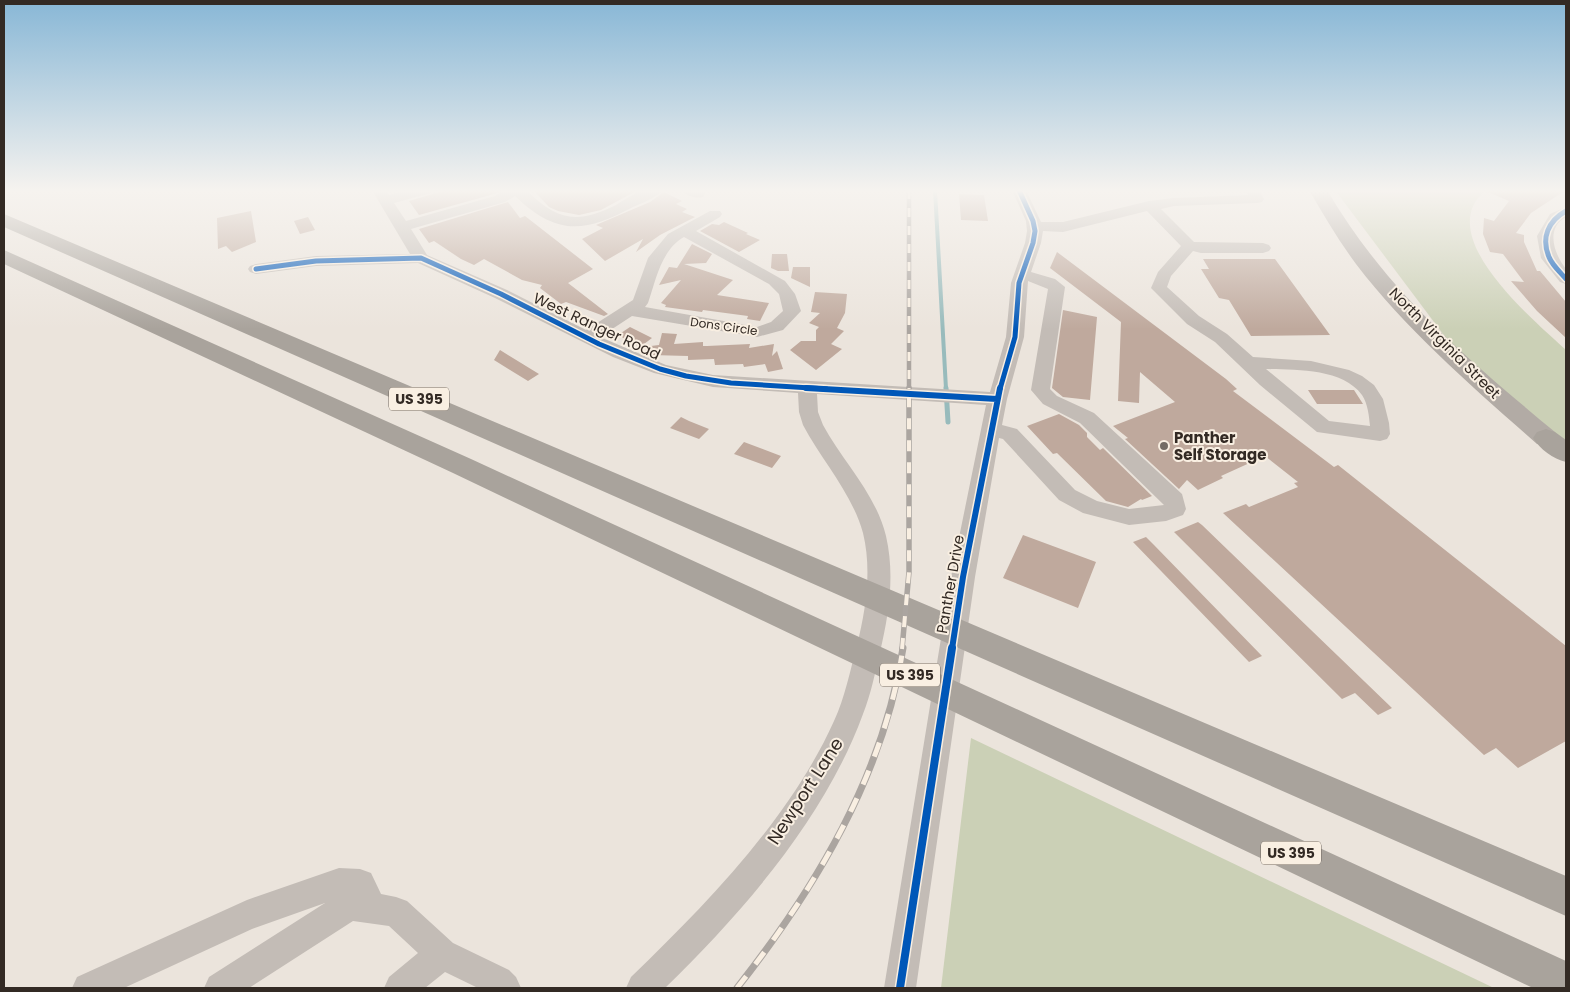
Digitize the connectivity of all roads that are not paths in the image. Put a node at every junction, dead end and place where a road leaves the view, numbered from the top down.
1 (42, 236) edge
2 (407, 236) edge
3 (677, 236) edge
4 (695, 236) edge
5 (1033, 236) edge
6 (1180, 236) edge
7 (1347, 236) edge
8 (1544, 236) edge
9 (1189, 245) junction
10 (1263, 248) dead end
11 (4, 256) edge
12 (421, 258) junction
13 (256, 269) dead end
14 (1022, 275) junction
15 (1566, 278) edge
16 (630, 310) junction
17 (588, 337) junction
18 (1248, 363) junction
19 (808, 388) junction
20 (997, 400) junction
21 (993, 430) junction
22 (1556, 445) edge
23 (1566, 896) edge
24 (372, 909) junction
25 (442, 954) junction
26 (1566, 982) edge
27 (88, 988) edge
28 (220, 988) edge
29 (400, 988) edge
30 (505, 988) edge
31 (642, 988) edge
32 (900, 988) edge

1 - 23 highway, US 395
2 - 12 street
3 - 16 street
4 - 16 street, Dons Circle
5 - 14 street, Panther Drive
6 - 9 street
7 - 22 main road, North Virginia Street
8 - 15 street
9 - 10 street
9 - 18 street
11 - 26 highway, US 395
12 - 13 street, West Ranger Road
12 - 17 street, West Ranger Road
14 - 20 street, Panther Drive
14 - 21 street
16 - 17 street
17 - 19 street, West Ranger Road
18 - 18 street
19 - 20 street, West Ranger Road
19 - 31 street, Newport Lane
20 - 21 street, Panther Drive
21 - 32 street, Panther Drive
24 - 25 street
24 - 27 street
24 - 28 street
25 - 29 street
25 - 30 street

